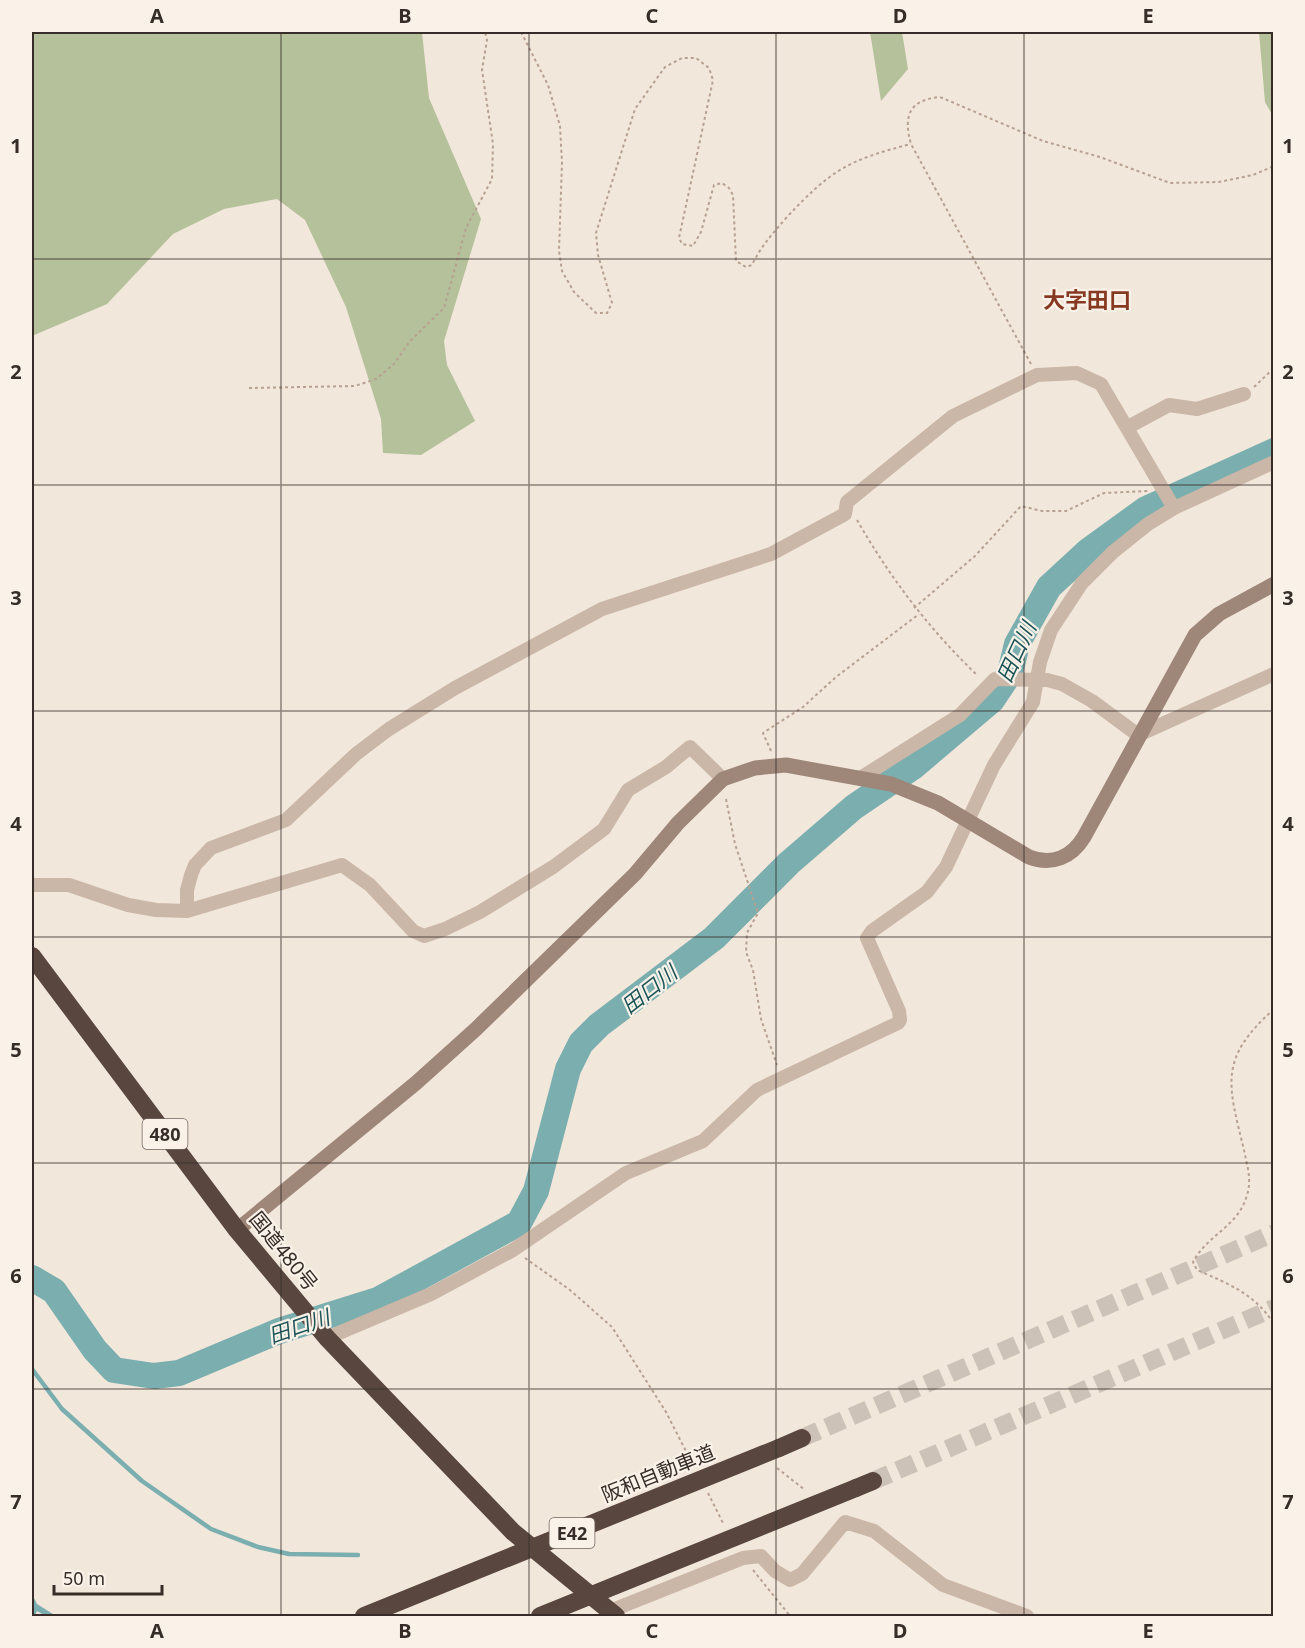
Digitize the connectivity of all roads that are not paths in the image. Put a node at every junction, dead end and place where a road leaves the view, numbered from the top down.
1 (1244, 394) road end
2 (1128, 428) junction
3 (1274, 462) edge
4 (1174, 508) junction
5 (1274, 584) edge
6 (1274, 674) edge
7 (1030, 680) junction
8 (1138, 735) junction
9 (862, 777) junction
10 (721, 780) junction
11 (969, 821) junction
12 (32, 885) edge
13 (187, 910) junction
14 (32, 956) edge
15 (237, 1230) junction
16 (324, 1335) junction
17 (802, 1438) tunnel mouth
18 (864, 1484) tunnel mouth
19 (613, 1614) edge
20 (364, 1617) edge
21 (540, 1617) edge
22 (1026, 1617) edge

1 - 2 street
2 - 4 street
2 - 13 street
3 - 4 street
4 - 7 street
5 - 8 street
6 - 8 street
7 - 8 street
7 - 9 street
7 - 11 street
8 - 11 street
9 - 10 street
9 - 11 street
10 - 13 street
10 - 15 street
11 - 16 street
12 - 13 street
14 - 15 highway, 国道480号 / 480
15 - 16 highway, 国道480号 / 480
16 - 19 highway, 国道480号 / 480
17 - 20 highway, 阪和自動車道 / E42, bridge
18 - 21 highway, bridge
19 - 22 street

